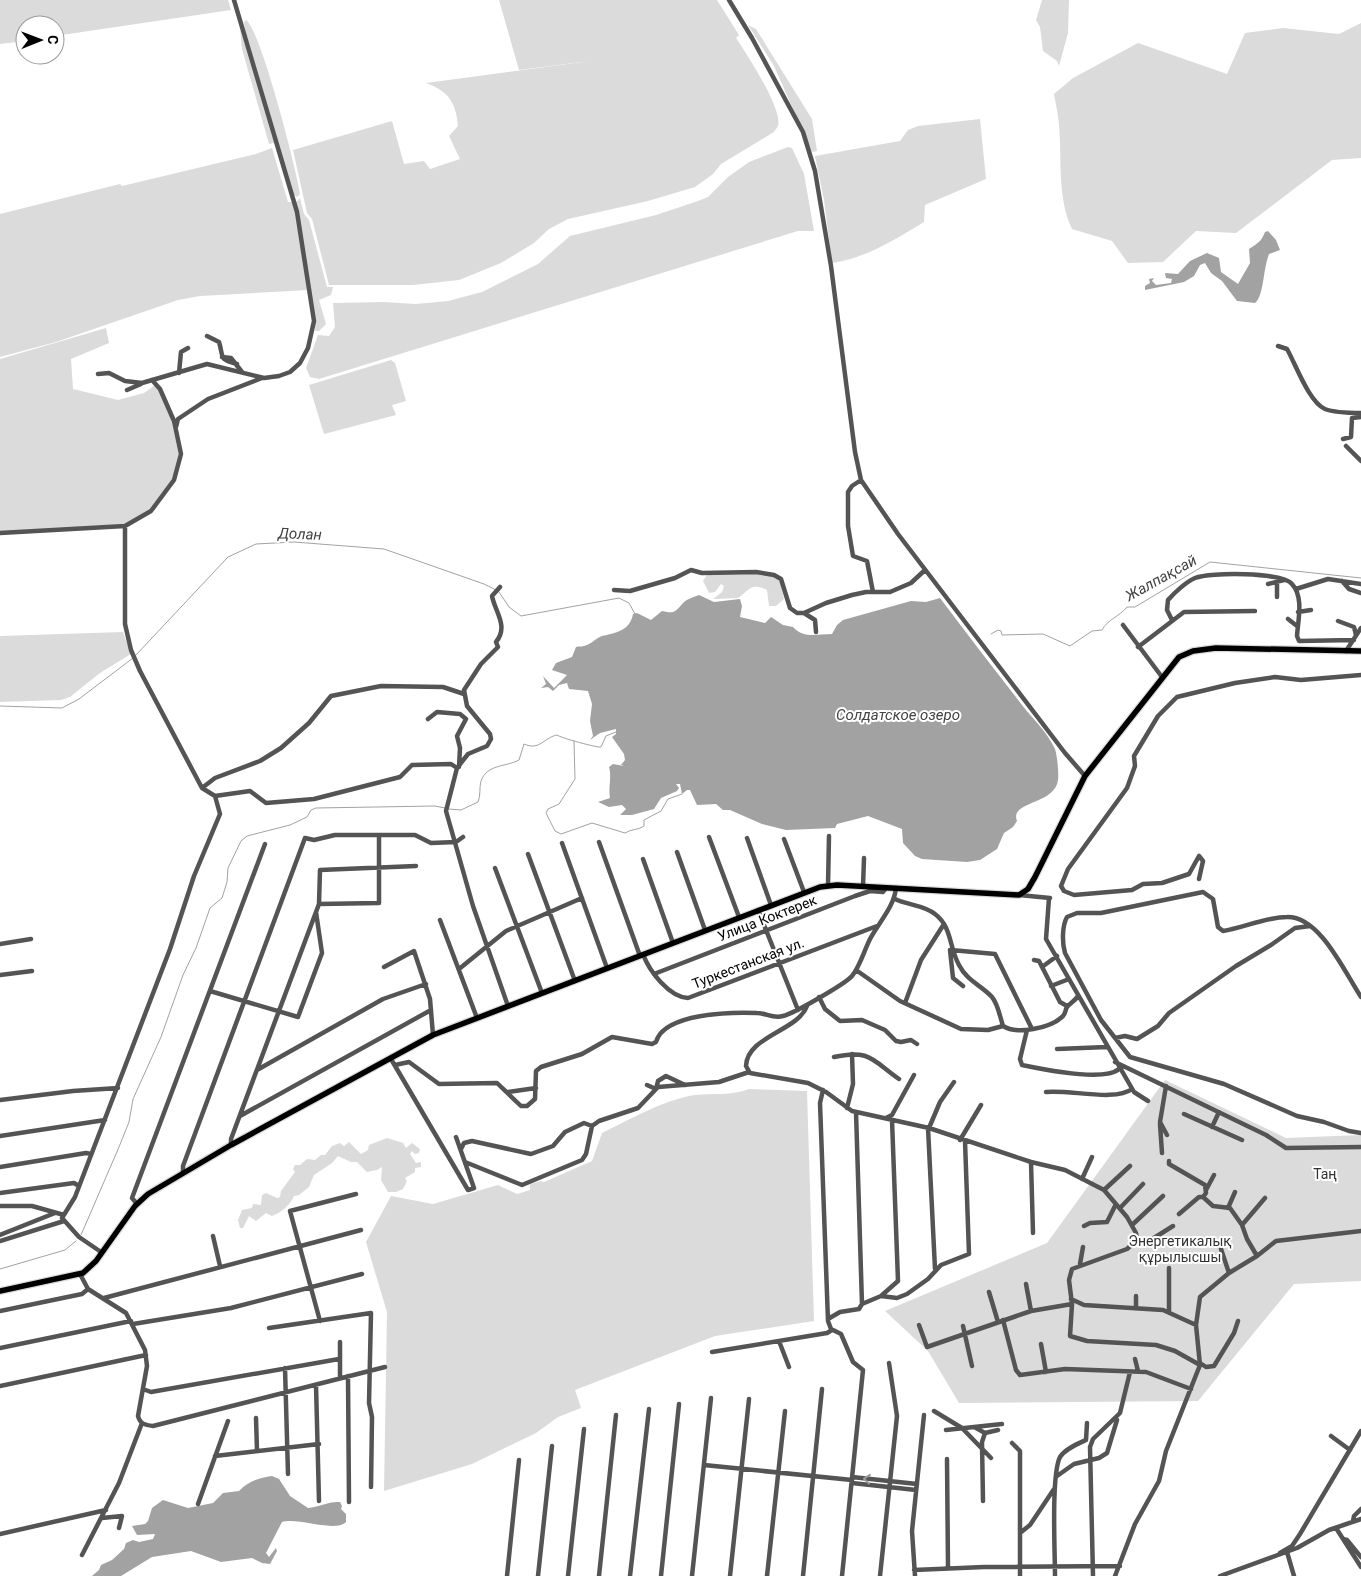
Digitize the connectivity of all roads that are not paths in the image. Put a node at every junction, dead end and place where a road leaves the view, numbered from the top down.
1 (234, 0) edge
2 (729, 0) edge
3 (207, 336) dead end
4 (1278, 346) dead end
5 (188, 348) dead end
6 (207, 358) dead end
7 (207, 364) junction
8 (242, 372) junction
9 (179, 373) junction
10 (98, 374) dead end
11 (264, 378) junction
12 (152, 380) junction
13 (142, 383) junction
14 (127, 390) dead end
15 (1361, 413) edge
16 (172, 417) junction
17 (1361, 417) edge
18 (178, 418) junction
19 (176, 428) junction
20 (1343, 439) dead end
21 (1346, 446) dead end
22 (1361, 461) edge
23 (861, 480) junction
24 (125, 526) junction
25 (0, 533) edge
26 (926, 570) junction
27 (1284, 580) junction
28 (1341, 580) junction
29 (1277, 582) junction
30 (1268, 584) dead end
31 (1361, 584) edge
32 (500, 588) dead end
33 (614, 590) dead end
34 (1296, 590) junction
35 (873, 592) junction
36 (1361, 593) edge
37 (1276, 597) dead end
38 (1312, 610) dead end
39 (1255, 611) dead end
40 (1298, 612) junction
41 (804, 613) junction
42 (1288, 619) dead end
43 (1172, 620) junction
44 (1338, 621) dead end
45 (1123, 625) dead end
46 (1297, 626) junction
47 (1361, 628) edge
48 (816, 632) dead end
49 (1355, 638) junction
50 (1138, 647) junction
51 (1346, 650) junction
52 (1361, 652) edge
53 (1361, 675) edge
54 (1162, 677) junction
55 (464, 694) junction
56 (428, 718) dead end
57 (458, 767) junction
58 (1085, 776) junction
59 (202, 788) junction
60 (215, 796) junction
61 (379, 836) junction
62 (829, 836) dead end
63 (463, 837) dead end
64 (709, 837) dead end
65 (747, 838) dead end
66 (784, 839) dead end
67 (454, 842) junction
68 (599, 842) dead end
69 (562, 843) dead end
70 (265, 844) dead end
71 (677, 852) dead end
72 (528, 854) dead end
73 (864, 858) dead end
74 (642, 859) dead end
75 (416, 866) dead end
76 (379, 867) junction
77 (495, 868) dead end
78 (1199, 879) dead end
79 (828, 886) junction
80 (863, 887) junction
81 (886, 888) junction
82 (896, 888) junction
83 (804, 892) junction
84 (582, 898) junction
85 (1022, 898) junction
86 (894, 899) junction
87 (318, 904) junction
88 (771, 905) junction
89 (758, 910) junction
90 (316, 912) junction
91 (550, 912) junction
92 (739, 917) junction
93 (440, 920) dead end
94 (944, 924) junction
95 (517, 926) junction
96 (877, 926) junction
97 (1312, 926) junction
98 (705, 930) junction
99 (766, 930) junction
100 (31, 939) dead end
101 (673, 943) junction
102 (0, 944) edge
103 (487, 945) junction
104 (951, 948) junction
105 (642, 955) junction
106 (1057, 956) junction
107 (1034, 960) dead end
108 (778, 963) junction
109 (384, 967) dead end
110 (1042, 967) junction
111 (607, 968) junction
112 (458, 969) junction
113 (856, 970) junction
114 (32, 971) dead end
115 (654, 974) junction
116 (0, 975) edge
117 (1069, 979) junction
118 (575, 980) junction
119 (426, 984) junction
120 (963, 986) dead end
121 (1051, 986) junction
122 (210, 991) junction
123 (542, 993) junction
124 (819, 996) junction
125 (1078, 996) junction
126 (1361, 996) edge
127 (244, 1001) junction
128 (905, 1003) junction
129 (508, 1006) junction
130 (807, 1006) junction
131 (1068, 1006) junction
132 (431, 1010) junction
133 (798, 1010) junction
134 (279, 1011) junction
135 (477, 1018) junction
136 (1003, 1026) junction
137 (1032, 1029) junction
138 (1027, 1030) junction
139 (434, 1035) junction
140 (1115, 1038) junction
141 (917, 1044) dead end
142 (1107, 1047) junction
143 (1057, 1049) dead end
144 (852, 1054) junction
145 (834, 1057) dead end
146 (391, 1059) junction
147 (1115, 1062) junction
148 (394, 1065) junction
149 (1120, 1069) junction
150 (257, 1070) junction
151 (749, 1072) junction
152 (914, 1075) dead end
153 (899, 1080) dead end
154 (954, 1082) dead end
155 (647, 1085) dead end
156 (685, 1085) junction
157 (1166, 1086) junction
158 (118, 1088) junction
159 (536, 1088) junction
160 (656, 1089) junction
161 (1132, 1089) junction
162 (823, 1090) junction
163 (508, 1092) junction
164 (1046, 1092) dead end
165 (0, 1100) edge
166 (1148, 1101) dead end
167 (981, 1105) dead end
168 (847, 1108) junction
169 (856, 1112) junction
170 (1219, 1112) junction
171 (1184, 1114) dead end
172 (240, 1116) junction
173 (885, 1118) junction
174 (105, 1120) junction
175 (892, 1120) junction
176 (1160, 1124) junction
177 (592, 1126) junction
178 (1212, 1127) junction
179 (929, 1128) junction
180 (1361, 1133) edge
181 (1167, 1135) dead end
182 (0, 1136) edge
183 (456, 1137) dead end
184 (963, 1140) junction
185 (1242, 1140) dead end
186 (231, 1145) junction
187 (1361, 1147) edge
188 (461, 1150) junction
189 (1162, 1153) dead end
190 (91, 1154) junction
191 (1092, 1157) dead end
192 (1169, 1161) dead end
193 (465, 1162) junction
194 (1031, 1162) junction
195 (1130, 1166) dead end
196 (0, 1167) edge
197 (183, 1173) junction
198 (1214, 1175) dead end
199 (1082, 1179) junction
200 (1144, 1184) dead end
201 (79, 1186) junction
202 (1104, 1190) junction
203 (1206, 1190) junction
204 (1235, 1192) dead end
205 (0, 1193) edge
206 (356, 1194) dead end
207 (1163, 1196) dead end
208 (1203, 1197) junction
209 (1265, 1198) dead end
210 (137, 1204) junction
211 (1116, 1204) junction
212 (0, 1206) edge
213 (1120, 1208) junction
214 (1228, 1208) junction
215 (55, 1214) junction
216 (1179, 1214) dead end
217 (64, 1215) junction
218 (64, 1221) junction
219 (1132, 1225) junction
220 (1242, 1225) junction
221 (1084, 1226) dead end
222 (1173, 1226) dead end
223 (361, 1230) dead end
224 (1361, 1231) edge
225 (1033, 1233) dead end
226 (0, 1235) edge
227 (213, 1236) dead end
228 (0, 1241) edge
229 (1135, 1242) junction
230 (299, 1246) junction
231 (1083, 1247) dead end
232 (1222, 1249) dead end
233 (102, 1252) junction
234 (1257, 1256) junction
235 (1080, 1264) junction
236 (220, 1266) junction
237 (1169, 1268) dead end
238 (935, 1269) junction
239 (1229, 1273) junction
240 (80, 1274) junction
241 (362, 1274) dead end
242 (1026, 1284) dead end
243 (311, 1288) junction
244 (88, 1289) junction
245 (0, 1291) edge
246 (989, 1292) dead end
247 (881, 1296) junction
248 (1136, 1296) dead end
249 (104, 1298) junction
250 (1072, 1301) junction
251 (862, 1304) junction
252 (1136, 1308) junction
253 (0, 1311) edge
254 (1031, 1311) junction
255 (1169, 1312) junction
256 (828, 1320) junction
257 (320, 1321) junction
258 (1000, 1321) junction
259 (1238, 1321) dead end
260 (132, 1322) junction
261 (919, 1325) dead end
262 (1196, 1325) junction
263 (963, 1326) dead end
264 (269, 1328) dead end
265 (832, 1330) junction
266 (965, 1333) junction
267 (779, 1341) junction
268 (340, 1342) dead end
269 (1041, 1344) dead end
270 (0, 1348) edge
271 (712, 1352) dead end
272 (146, 1355) junction
273 (339, 1359) junction
274 (1135, 1359) dead end
275 (889, 1363) dead end
276 (1200, 1364) junction
277 (972, 1366) dead end
278 (385, 1367) dead end
279 (789, 1367) dead end
280 (285, 1368) junction
281 (370, 1371) junction
282 (1138, 1371) junction
283 (1046, 1372) junction
284 (1130, 1372) junction
285 (348, 1376) junction
286 (340, 1378) junction
287 (316, 1385) junction
288 (0, 1386) edge
289 (1191, 1388) junction
290 (822, 1389) dead end
291 (143, 1390) junction
292 (286, 1392) junction
293 (711, 1398) dead end
294 (749, 1399) dead end
295 (678, 1404) dead end
296 (649, 1409) dead end
297 (785, 1411) dead end
298 (934, 1411) dead end
299 (616, 1415) dead end
300 (924, 1415) dead end
301 (1118, 1417) junction
302 (256, 1418) dead end
303 (228, 1421) dead end
304 (142, 1423) junction
305 (1087, 1423) dead end
306 (1002, 1424) dead end
307 (584, 1428) dead end
308 (962, 1428) junction
309 (976, 1428) junction
310 (946, 1430) dead end
311 (998, 1430) dead end
312 (1361, 1431) edge
313 (986, 1432) junction
314 (1331, 1436) dead end
315 (1012, 1443) dead end
316 (319, 1444) junction
317 (552, 1446) dead end
318 (287, 1447) junction
319 (982, 1450) junction
320 (1350, 1450) junction
321 (257, 1451) junction
322 (215, 1456) junction
323 (991, 1458) dead end
324 (947, 1459) dead end
325 (519, 1460) dead end
326 (1090, 1460) junction
327 (704, 1466) junction
328 (742, 1469) junction
329 (778, 1473) junction
330 (288, 1474) dead end
331 (813, 1476) junction
332 (1057, 1476) junction
333 (852, 1480) junction
334 (890, 1481) junction
335 (917, 1484) junction
336 (372, 1488) dead end
337 (889, 1488) junction
338 (1055, 1488) junction
339 (916, 1490) junction
340 (319, 1501) dead end
341 (983, 1501) dead end
342 (348, 1502) dead end
343 (198, 1504) dead end
344 (1361, 1509) edge
345 (106, 1510) junction
346 (102, 1518) junction
347 (1361, 1519) edge
348 (1353, 1521) junction
349 (119, 1528) dead end
350 (1336, 1528) junction
351 (1020, 1533) junction
352 (0, 1534) edge
353 (1343, 1539) junction
354 (1287, 1552) junction
355 (1280, 1554) junction
356 (82, 1555) dead end
357 (1361, 1557) edge
358 (1056, 1566) junction
359 (1093, 1566) junction
360 (1120, 1566) junction
361 (1020, 1567) junction
362 (1361, 1567) edge
363 (948, 1568) junction
364 (914, 1573) edge
365 (506, 1576) edge
366 (538, 1576) edge
367 (568, 1576) edge
368 (599, 1576) edge
369 (630, 1576) edge
370 (661, 1576) edge
371 (692, 1576) edge
372 (730, 1576) edge
373 (767, 1576) edge
374 (803, 1576) edge
375 (842, 1576) edge
376 (880, 1576) edge
377 (1020, 1576) edge
378 (1056, 1576) edge
379 (1093, 1576) edge
380 (1115, 1576) edge
381 (1220, 1576) edge
382 (1294, 1576) edge

1 - 11 street
2 - 23 street
3 - 8 street
4 - 15 street
5 - 9 street
6 - 7 street
7 - 8 street
7 - 9 street
8 - 11 street
9 - 12 street
10 - 13 street
11 - 18 street
12 - 13 street
12 - 16 street
13 - 14 street
16 - 18 street
16 - 19 street
17 - 20 street
18 - 19 street
19 - 24 street
21 - 22 street
23 - 26 street
23 - 35 street
24 - 25 street
24 - 59 street
26 - 35 street
26 - 58 street
27 - 29 street
27 - 34 street
27 - 43 street
28 - 31 street
28 - 34 street
28 - 36 street
29 - 30 street
29 - 37 street
32 - 55 street
33 - 41 street
34 - 40 street
35 - 41 street
38 - 40 street
39 - 43 street
40 - 46 street
41 - 48 street
42 - 46 street
43 - 50 street
44 - 49 street
45 - 50 street
46 - 49 street
47 - 49 street
49 - 51 street
50 - 54 street
51 - 52 main road
51 - 54 main road
53 - 78 street
54 - 58 main road
55 - 57 street
55 - 59 street
56 - 57 street
57 - 60 street
57 - 67 street
58 - 85 main road
59 - 60 street
60 - 158 street
61 - 67 street
61 - 76 street
61 - 127 street
62 - 79 street
63 - 67 street
64 - 92 street
65 - 88 street
66 - 83 street
67 - 103 street
68 - 105 street, Туркестанская ул.
69 - 84 street
70 - 122 street
71 - 98 street
72 - 91 street
73 - 80 street
74 - 101 street
75 - 76 street
76 - 87 street
76 - 87 street
77 - 95 street
79 - 80 main road
79 - 83 main road
80 - 81 main road
81 - 82 main road
81 - 99 street, Улица Коктерек
82 - 85 main road
82 - 86 street
83 - 88 main road
84 - 91 street
84 - 111 street
85 - 106 street
86 - 94 street
86 - 96 street
87 - 90 street
88 - 89 main road
89 - 92 main road
89 - 99 street
90 - 134 street
90 - 134 street
91 - 95 street
91 - 118 street
92 - 98 main road
93 - 112 street
94 - 104 street
94 - 128 street
95 - 103 street
95 - 123 street
96 - 108 street, Туркестанская ул.
96 - 113 street
97 - 126 street
97 - 140 street
97 - 140 street
98 - 101 main road
99 - 108 street
99 - 115 street, Улица Коктерек
100 - 102 street
101 - 105 main road
103 - 112 street
103 - 129 street
104 - 120 street
104 - 136 street
104 - 137 street
105 - 111 main road
105 - 115 street, Туркестанская ул.
106 - 110 street
106 - 117 street
107 - 110 street
108 - 115 street, Туркестанская ул.
108 - 133 street
109 - 119 street
110 - 121 street
111 - 118 main road
112 - 135 street
113 - 124 street
113 - 128 street
114 - 116 street
117 - 121 street
117 - 125 street
118 - 123 main road
119 - 132 street
119 - 150 street
121 - 131 street
122 - 127 street
122 - 210 street
123 - 129 main road
124 - 130 street
124 - 141 street
125 - 131 street
125 - 142 street
127 - 134 street
127 - 197 street
128 - 136 street
129 - 135 main road
130 - 133 street
130 - 151 street
131 - 137 street
132 - 139 street
132 - 172 street
133 - 159 street
134 - 150 street
135 - 139 main road
136 - 138 street
137 - 138 street
138 - 149 street
139 - 146 main road
140 - 180 street
142 - 143 street
142 - 147 street
144 - 145 street
144 - 153 street
144 - 168 street
146 - 148 street
146 - 186 main road
147 - 149 street
147 - 157 street
148 - 163 street
148 - 193 street
149 - 161 street
150 - 172 street
151 - 156 street
151 - 162 street
152 - 173 street
154 - 179 street
155 - 160 street
156 - 160 street
156 - 160 street
157 - 170 street
157 - 176 street
158 - 165 street
158 - 174 street
159 - 163 street
159 - 163 street
160 - 177 street
161 - 164 street
161 - 166 street
162 - 168 street
162 - 256 street
167 - 184 street
168 - 169 street
169 - 173 street
169 - 251 street
170 - 178 street
170 - 187 street
171 - 178 street
172 - 186 street
173 - 175 street
174 - 182 street
174 - 190 street
175 - 179 street
175 - 247 street
176 - 181 street
176 - 189 street
177 - 188 street
177 - 193 street
178 - 185 street
179 - 184 street
179 - 238 street
183 - 188 street
184 - 194 street
184 - 238 street
186 - 197 main road
188 - 193 street
190 - 196 street
190 - 201 street
191 - 199 street
192 - 203 street
194 - 199 street
194 - 225 street
195 - 202 street
197 - 210 main road
198 - 203 street
199 - 202 street
200 - 213 street
201 - 205 street
201 - 217 street
202 - 211 street
203 - 208 street
204 - 214 street
206 - 230 street
207 - 219 street
208 - 214 street
208 - 216 street
209 - 220 street
210 - 233 main road
211 - 213 street
211 - 221 street
212 - 215 street
213 - 219 street
214 - 220 street
215 - 217 street
215 - 226 street
217 - 218 street
218 - 228 street
218 - 233 street
219 - 229 street
220 - 234 street
222 - 229 street
223 - 230 street
224 - 234 street
227 - 236 street
229 - 235 street
230 - 236 street
230 - 243 street
231 - 235 street
232 - 239 street
233 - 240 main road
234 - 239 street
235 - 250 street
236 - 249 street
237 - 255 street
238 - 247 street
239 - 262 street
240 - 244 street
240 - 245 main road
241 - 243 street
242 - 254 street
243 - 257 street
243 - 260 street
244 - 249 street
244 - 253 street
246 - 258 street
247 - 251 street
248 - 252 street
249 - 260 street
250 - 252 street
250 - 254 street
250 - 276 street
251 - 256 street
252 - 255 street
254 - 258 street
255 - 262 street
256 - 265 street
257 - 264 street
257 - 281 street
258 - 266 street
258 - 283 street
259 - 276 street
260 - 270 street
260 - 272 street
261 - 266 street
262 - 276 street
263 - 266 street
265 - 267 street
265 - 333 street
266 - 277 street
267 - 271 street
267 - 279 street
268 - 273 street
269 - 283 street
272 - 288 street
272 - 291 street
273 - 280 street
273 - 286 street
274 - 282 street
275 - 334 street
276 - 289 street
278 - 281 street
280 - 291 street
280 - 292 street
281 - 285 street
281 - 336 street
282 - 284 street
282 - 289 street
283 - 284 street
284 - 301 street
285 - 286 street
285 - 342 street
286 - 287 street
287 - 292 street
287 - 316 street
289 - 360 street
290 - 331 street
291 - 304 street
292 - 304 street
292 - 318 street
293 - 327 street
294 - 328 street
295 - 370 street
296 - 369 street
297 - 329 street
298 - 308 street
299 - 368 street
300 - 335 street
301 - 326 street
301 - 326 street
302 - 321 street
303 - 322 street
304 - 345 street
305 - 332 street
306 - 309 street
307 - 367 street
308 - 309 street
308 - 310 street
308 - 319 street
309 - 313 street
311 - 313 street
312 - 320 street
313 - 319 street
314 - 320 street
315 - 351 street
316 - 318 street
316 - 340 street
317 - 366 street
318 - 321 street
318 - 330 street
319 - 323 street
319 - 341 street
320 - 355 street
321 - 322 street
322 - 343 street
324 - 363 street
325 - 365 street
326 - 332 street
326 - 359 street
327 - 328 street
327 - 371 street
328 - 329 street
328 - 372 street
329 - 331 street
329 - 373 street
331 - 333 street
331 - 374 street
332 - 338 street
334 -> 333 street
333 - 337 street
333 - 375 street
334 - 335 street
334 - 337 street
335 - 339 street
337 - 339 street
337 - 376 street
338 - 351 street
338 - 358 street
339 - 364 street
344 - 348 street
345 - 346 street
345 - 352 street
346 - 349 street
346 - 356 street
347 - 348 street
348 - 350 street
350 - 353 street
350 - 354 street
351 - 361 street
353 - 357 street
353 - 362 street
354 - 355 street
354 - 382 street
355 - 381 street
358 - 359 street
358 - 361 street
358 - 378 street
359 - 360 street
359 - 379 street
360 - 380 street
361 - 363 street
361 - 377 street
363 - 364 street

